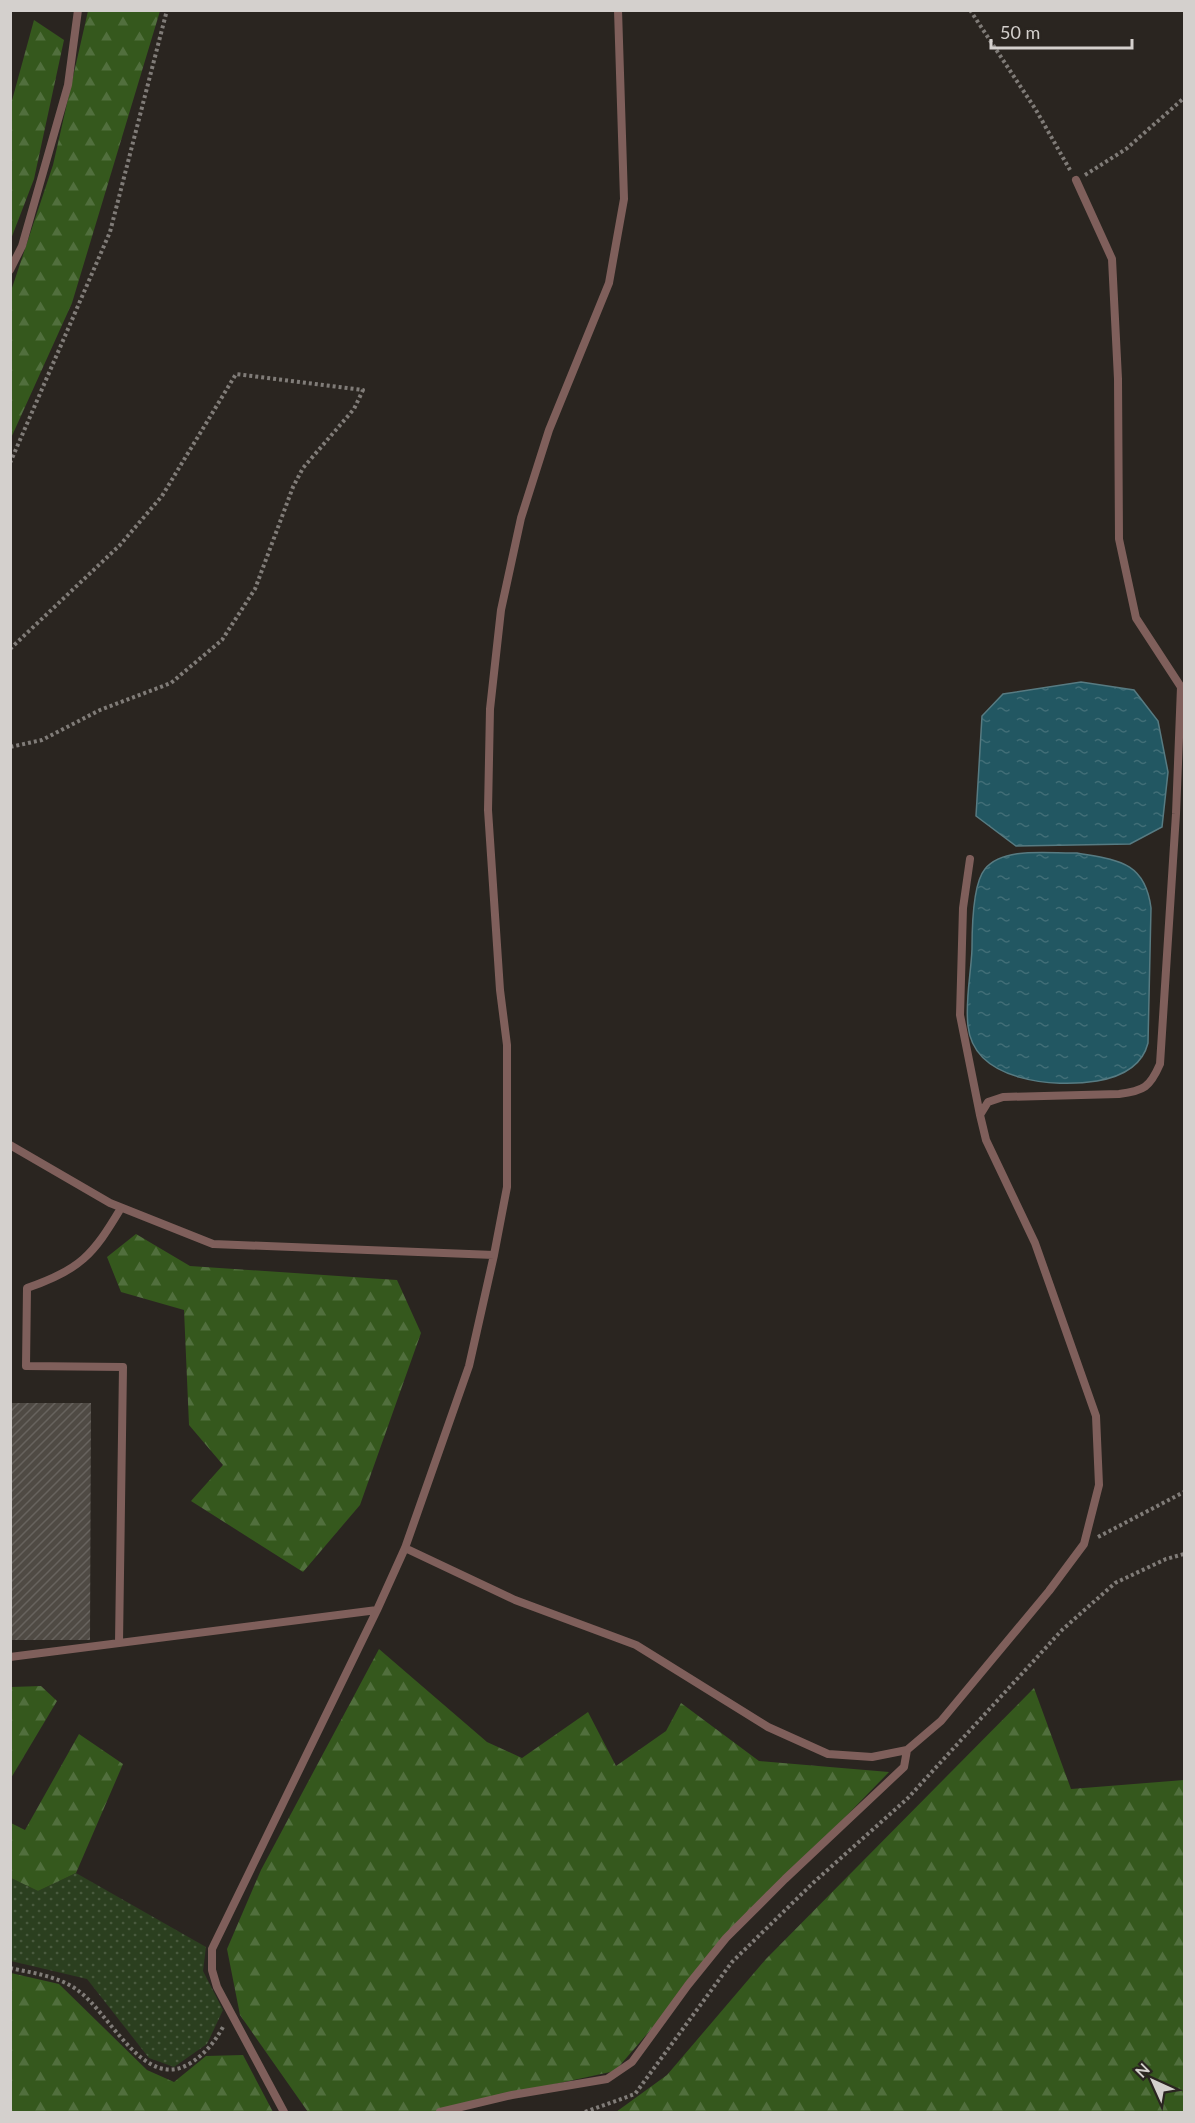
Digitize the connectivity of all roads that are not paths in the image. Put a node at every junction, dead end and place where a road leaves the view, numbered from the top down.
1 (78, 10) edge
2 (618, 10) edge
3 (1076, 180) road end
4 (10, 270) edge
5 (970, 859) dead end
6 (980, 1115) junction
7 (10, 1145) edge
8 (121, 1208) junction
9 (494, 1255) junction
10 (405, 1548) junction
11 (377, 1610) junction
12 (119, 1643) junction
13 (10, 1657) edge
14 (907, 1750) junction
15 (284, 2112) edge
16 (440, 2112) edge

1 - 4 lane
2 - 9 lane
3 - 6 lane
5 - 6 lane
6 - 14 lane
7 - 8 lane
8 - 9 lane
8 - 12 lane
9 - 10 lane
10 - 11 lane
10 - 14 lane
11 - 12 lane
11 - 15 lane
12 - 13 lane
14 - 16 lane

